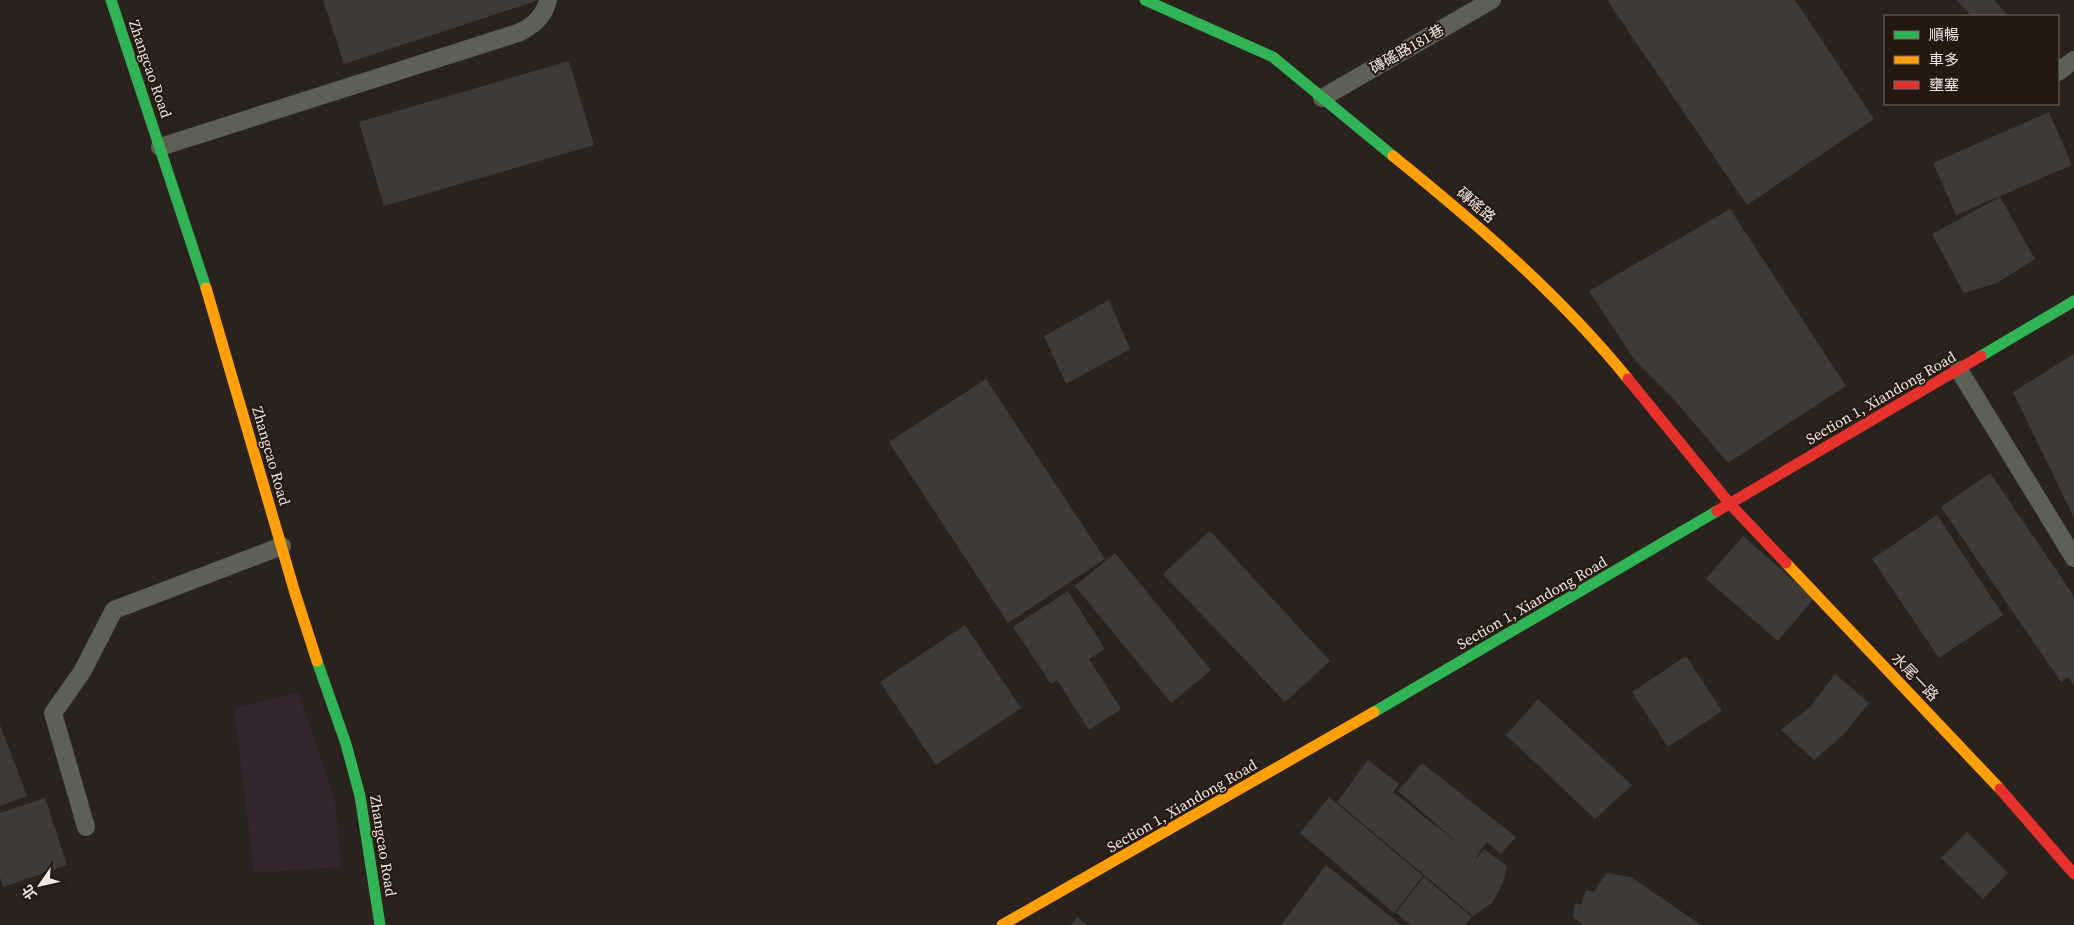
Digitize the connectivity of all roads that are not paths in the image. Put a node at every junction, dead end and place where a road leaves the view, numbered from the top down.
1 (111, 0) edge
2 (548, 0) edge
3 (1146, 0) edge
4 (1492, 0) edge
5 (2074, 60) edge
6 (2059, 71) edge
7 (1322, 98) junction
8 (160, 147) junction
9 (2074, 301) edge
10 (1959, 370) junction
11 (1730, 504) junction
12 (282, 546) junction
13 (2074, 558) edge
14 (86, 827) dead end
15 (2074, 874) edge
16 (380, 925) edge
17 (1002, 925) edge

1 - 8 street, Zhangcao Road
2 - 8 lane
3 - 7 street, 磚磘路
4 - 7 lane, 磚磘路181巷
5 - 6 lane
7 - 11 street, 磚磘路
8 - 12 street, Zhangcao Road
9 - 10 street, Section 1, Xiandong Road
10 - 11 street, Section 1, Xiandong Road
10 - 13 lane
11 - 15 street, 水尾一路
11 - 17 street, Section 1, Xiandong Road
12 - 14 lane
12 - 16 street, Zhangcao Road

